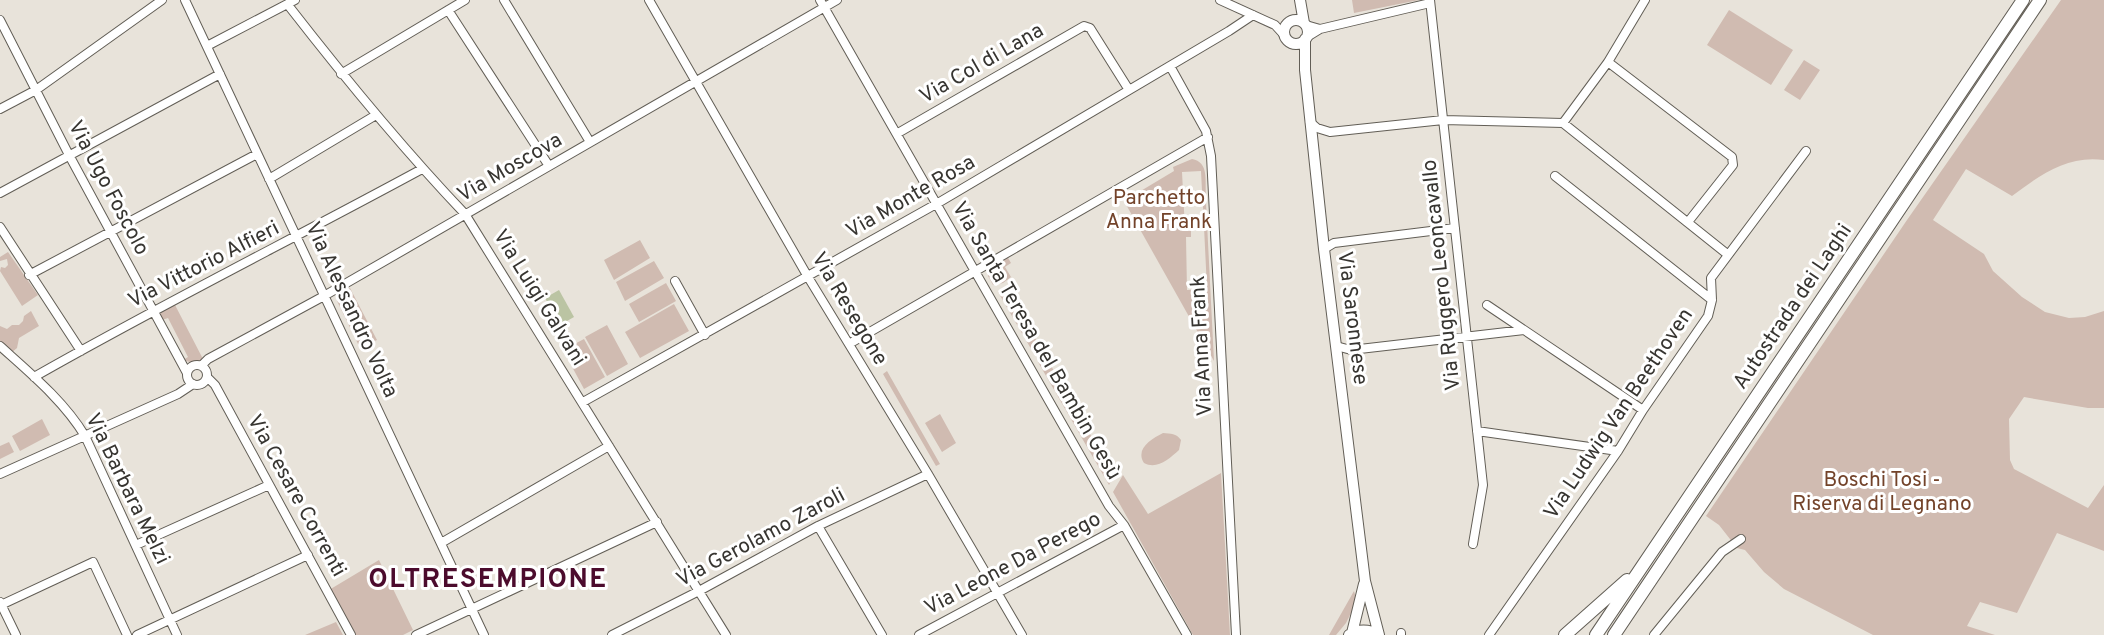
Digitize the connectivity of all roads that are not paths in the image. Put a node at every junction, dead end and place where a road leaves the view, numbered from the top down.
1 (162, 0) edge
2 (185, 0) edge
3 (465, 0) edge
4 (504, 0) edge
5 (649, 0) edge
6 (837, 0) edge
7 (1220, 0) edge
8 (1294, 0) edge
9 (1300, 0) edge
10 (1646, 0) edge
11 (2023, 0) edge
12 (2040, 0) edge
13 (1430, 1) edge
14 (292, 2) edge
15 (822, 3) edge
16 (448, 10) junction
17 (1253, 15) junction
18 (0, 20) edge
19 (1287, 27) junction
20 (1303, 34) junction
21 (207, 46) junction
22 (1608, 62) junction
23 (1170, 66) junction
24 (220, 74) junction
25 (341, 74) junction
26 (696, 81) junction
27 (36, 90) junction
28 (1129, 90) junction
29 (0, 109) edge
30 (376, 115) junction
31 (1443, 120) junction
32 (1310, 122) junction
33 (1563, 123) junction
34 (898, 133) junction
35 (1208, 137) junction
36 (590, 142) junction
37 (1806, 151) dead end
38 (257, 154) junction
39 (69, 155) junction
40 (549, 166) junction
41 (422, 169) junction
42 (1555, 176) dead end
43 (269, 179) junction
44 (0, 193) edge
45 (938, 204) junction
46 (465, 214) junction
47 (1688, 222) junction
48 (0, 227) edge
49 (1455, 228) junction
50 (111, 231) junction
51 (297, 237) junction
52 (1324, 249) junction
53 (1727, 254) junction
54 (976, 271) junction
55 (29, 274) junction
56 (808, 277) junction
57 (675, 281) dead end
58 (324, 296) junction
59 (1712, 300) junction
60 (1487, 305) dead end
61 (153, 311) junction
62 (1524, 330) junction
63 (705, 335) junction
64 (1467, 338) junction
65 (849, 344) junction
66 (0, 346) edge
67 (1336, 346) junction
68 (81, 351) junction
69 (201, 366) junction
70 (187, 373) junction
71 (207, 376) junction
72 (34, 377) junction
73 (193, 384) junction
74 (583, 402) junction
75 (1643, 410) junction
76 (1477, 431) junction
77 (85, 436) junction
78 (609, 446) junction
79 (1618, 451) junction
80 (0, 474) edge
81 (928, 474) junction
82 (269, 485) junction
83 (657, 522) junction
84 (818, 525) junction
85 (1124, 525) junction
86 (1740, 539) dead end
87 (441, 543) junction
88 (1473, 544) dead end
89 (136, 545) junction
90 (308, 555) junction
91 (1643, 564) junction
92 (1365, 581) junction
93 (699, 591) junction
94 (997, 592) junction
95 (1, 604) edge
96 (472, 609) junction
97 (170, 619) junction
98 (622, 633) edge
99 (14, 634) edge
100 (1351, 634) edge
101 (127, 635) edge
102 (137, 635) edge
103 (177, 635) edge
104 (351, 635) edge
105 (416, 635) edge
106 (484, 635) edge
107 (612, 635) edge
108 (726, 635) edge
109 (882, 635) edge
110 (919, 635) edge
111 (1022, 635) edge
112 (1187, 635) edge
113 (1236, 635) edge
114 (1378, 635) edge
115 (1489, 635) edge
116 (1565, 635) edge
117 (1596, 635) edge
118 (1614, 635) edge
119 (1654, 635) edge

1 - 27 street
2 - 21 street, Via Alessandro Volta
3 - 16 street
4 - 36 street
5 - 26 street, Via Resegone
6 - 15 street, Via Moscova
7 - 17 street
8 - 19 main road
9 - 20 main road, Via Saronnese
10 - 22 street
11 - 91 highway, Autostrada dei Laghi
12 - 118 highway, Autostrada dei Laghi
13 - 20 street
13 - 31 street, Via Ruggero Leoncavallo
14 - 21 street
14 - 25 street, Via Luigi Galvani
15 - 26 street, Via Moscova
15 - 34 street, Via Santa Teresa del Bambin Gesù
16 - 25 street
16 - 40 street
17 - 19 street
17 - 23 street, Via Monte Rosa
18 - 27 street, Via Ugo Foscolo
19 - 20 main road
19 - 20 main road
20 - 32 main road, Via Saronnese
21 - 24 street, Via Alessandro Volta
22 - 33 street
22 - 47 street
23 - 28 street, Via Monte Rosa
23 - 35 street, Via Anna Frank
24 - 38 street, Via Alessandro Volta
24 - 39 street
25 - 30 street, Via Luigi Galvani
26 - 36 street, Via Moscova
26 - 56 street, Via Resegone
27 - 29 street
27 - 39 street, Via Ugo Foscolo
28 - 34 street, Via Col di Lana
28 - 45 street, Via Monte Rosa
30 - 41 street, Via Luigi Galvani
30 - 43 street
31 - 32 street
31 - 33 street
31 - 49 street, Via Ruggero Leoncavallo
32 - 52 main road, Via Saronnese
33 - 47 street
34 - 45 street, Via Santa Teresa del Bambin Gesù
35 - 54 street
35 - 113 street, Via Anna Frank
36 - 40 street, Via Moscova
37 - 53 street, Via Ludwig Van Beethoven
38 - 43 street, Via Alessandro Volta
38 - 50 street
39 - 44 street
39 - 50 street, Via Ugo Foscolo
40 - 46 street, Via Moscova
41 - 46 street, Via Luigi Galvani
41 - 51 street, Via Vittorio Alfieri
42 - 59 street
43 - 51 street, Via Alessandro Volta
45 - 54 street, Via Santa Teresa del Bambin Gesù
45 - 56 street, Via Monte Rosa
46 - 58 street, Via Moscova
46 - 74 street, Via Luigi Galvani
47 - 53 street
48 - 55 street
49 - 52 street
49 - 64 street, Via Ruggero Leoncavallo
50 - 55 street
50 - 61 street, Via Ugo Foscolo
51 - 58 street, Via Alessandro Volta
51 - 61 street, Via Vittorio Alfieri
52 - 67 main road, Via Saronnese
53 - 59 street, Via Ludwig Van Beethoven
54 - 65 street
54 - 85 street, Via Santa Teresa del Bambin Gesù
55 - 68 street
56 - 63 street, Via Monte Rosa
56 - 65 street, Via Resegone
57 - 63 street
58 - 69 street, Via Moscova
58 - 87 street, Via Alessandro Volta
59 - 75 street, Via Ludwig Van Beethoven
60 - 62 street
61 - 68 street, Via Vittorio Alfieri
61 - 70 street, Via Ugo Foscolo
62 - 64 street
62 - 75 street
63 - 74 street, Via Monte Rosa
64 - 67 street
64 - 76 street, Via Ruggero Leoncavallo
65 - 81 street, Via Resegone
66 - 72 street, Via Barbara Melzi
67 - 92 main road, Via Saronnese
68 - 72 street, Via Vittorio Alfieri
69 - 70 street
69 - 71 street
70 - 73 street
71 - 73 street
71 - 82 street, Via Cesare Correnti
72 - 77 street, Via Barbara Melzi
73 - 77 street
74 - 78 street, Via Luigi Galvani
75 - 79 street, Via Ludwig Van Beethoven
76 - 79 street
76 - 88 street, Via Ruggero Leoncavallo
77 - 80 street
77 - 89 street, Via Barbara Melzi
78 - 83 street, Via Luigi Galvani
78 - 87 street
79 - 115 street, Via Ludwig Van Beethoven
81 - 84 street, Via Gerolamo Zaroli
81 - 94 street, Via Resegone
82 - 89 street
82 - 90 street, Via Cesare Correnti
83 - 93 street, Via Luigi Galvani
83 - 96 street
84 - 93 street, Via Gerolamo Zaroli
84 - 109 street
85 - 94 street, Via Leone Da Perego
85 - 112 street, Via Santa Teresa del Bambin Gesù
86 - 119 street
87 - 96 street, Via Alessandro Volta
89 - 97 street, Via Barbara Melzi
90 - 97 street
90 - 104 street, Via Cesare Correnti
91 - 116 highway
91 - 117 highway, Autostrada dei Laghi
92 - 100 main road, Via Saronnese
92 - 114 main road, Via Saronnese
93 - 98 street, Via Gerolamo Zaroli
93 - 108 street, Via Luigi Galvani
94 - 110 street, Via Leone Da Perego
94 - 111 street, Via Resegone
95 - 99 street
95 - 101 street
96 - 105 street
96 - 106 street, Via Alessandro Volta
97 - 102 street
97 - 103 street, Via Barbara Melzi
98 - 107 street, Via Gerolamo Zaroli
100 - 114 main road, Via Saronnese

